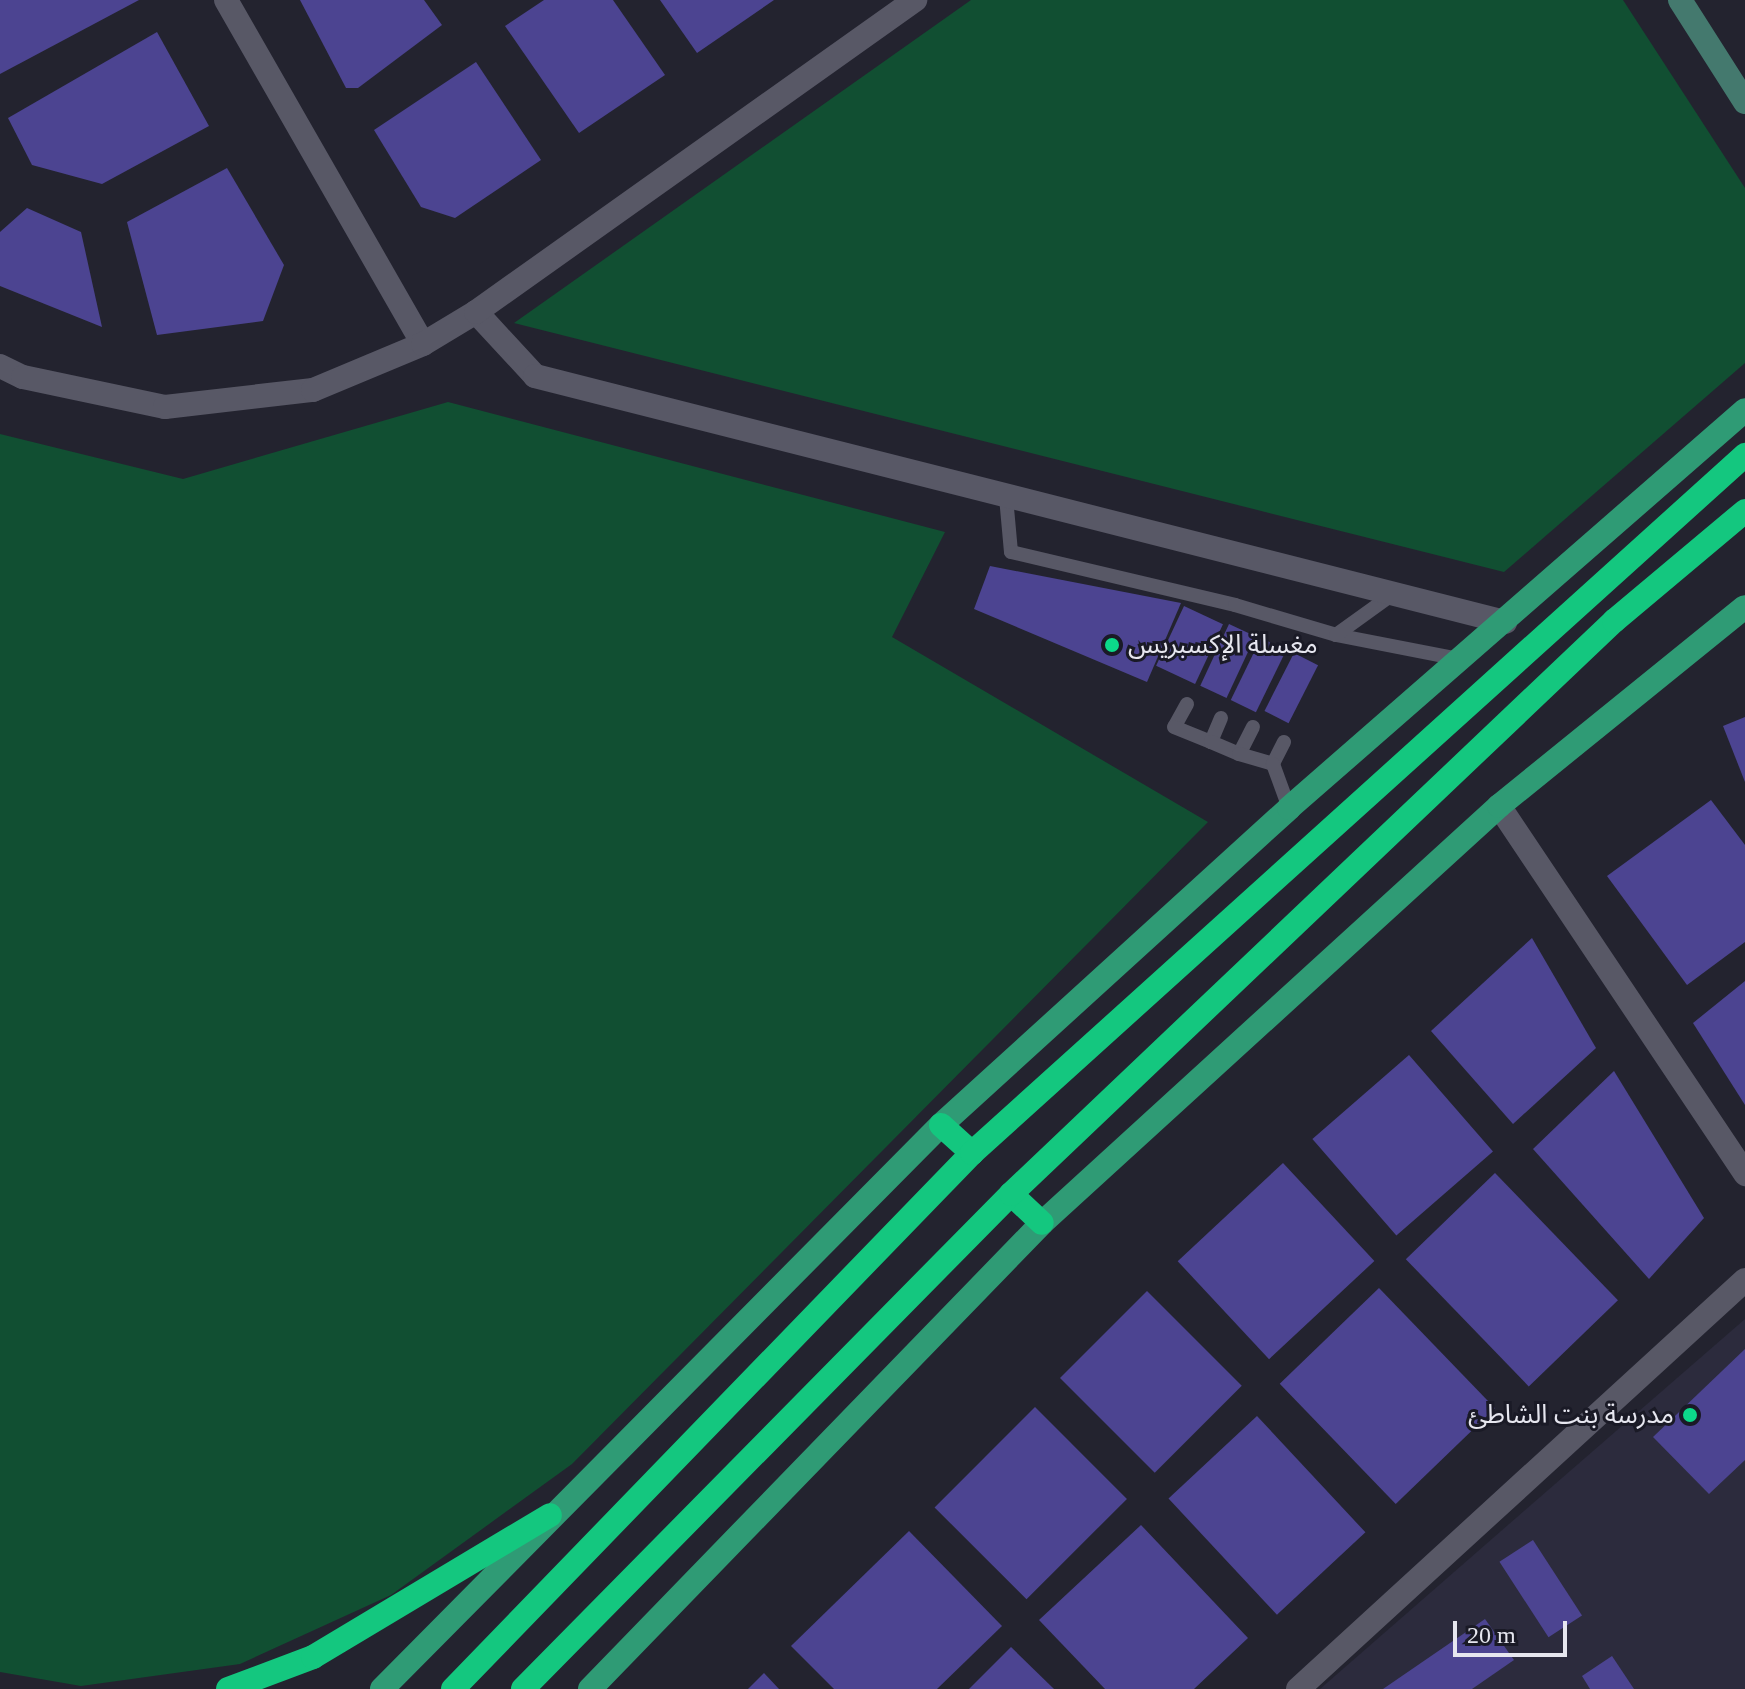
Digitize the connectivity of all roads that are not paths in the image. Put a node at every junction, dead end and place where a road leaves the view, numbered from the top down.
1 (226, 0) edge
2 (915, 0) edge
3 (1680, 0) edge
4 (1745, 102) edge
5 (476, 312) junction
6 (423, 344) junction
7 (0, 366) edge
8 (1745, 410) edge
9 (1745, 455) edge
10 (1006, 497) junction
11 (1745, 511) edge
12 (1390, 596) junction
13 (1745, 607) edge
14 (1505, 622) junction
15 (1336, 635) junction
16 (1460, 659) junction
17 (1187, 704) dead end
18 (1221, 718) dead end
19 (1253, 727) dead end
20 (1211, 742) junction
21 (1284, 742) dead end
22 (1239, 754) junction
23 (1273, 764) junction
24 (1499, 806) junction
25 (1289, 808) junction
26 (941, 1125) junction
27 (972, 1153) junction
28 (1745, 1174) edge
29 (1011, 1194) junction
30 (1042, 1223) junction
31 (1745, 1280) edge
32 (550, 1515) junction
33 (228, 1689) edge
34 (382, 1689) edge
35 (453, 1689) edge
36 (523, 1689) edge
37 (590, 1689) edge
38 (1298, 1689) edge

1 - 6 street
2 - 5 street
3 - 4 street
5 - 6 street
5 - 10 street
6 - 7 street
8 - 14 main road
9 - 27 highway
10 - 12 street
10 - 15 lane
11 - 29 highway
12 - 14 street
12 - 15 lane
13 - 24 main road
14 - 16 main road
15 - 16 lane
16 - 25 main road
17 - 20 lane
18 - 20 lane
19 - 22 lane
20 - 22 lane
21 - 23 lane
22 - 23 lane
23 - 25 lane
24 - 28 street
24 - 30 main road
25 - 26 main road
26 - 27 highway
26 - 32 main road
27 - 35 highway
29 - 30 highway
29 - 36 highway
30 - 37 main road
31 - 38 street
32 - 33 highway
32 - 34 main road

